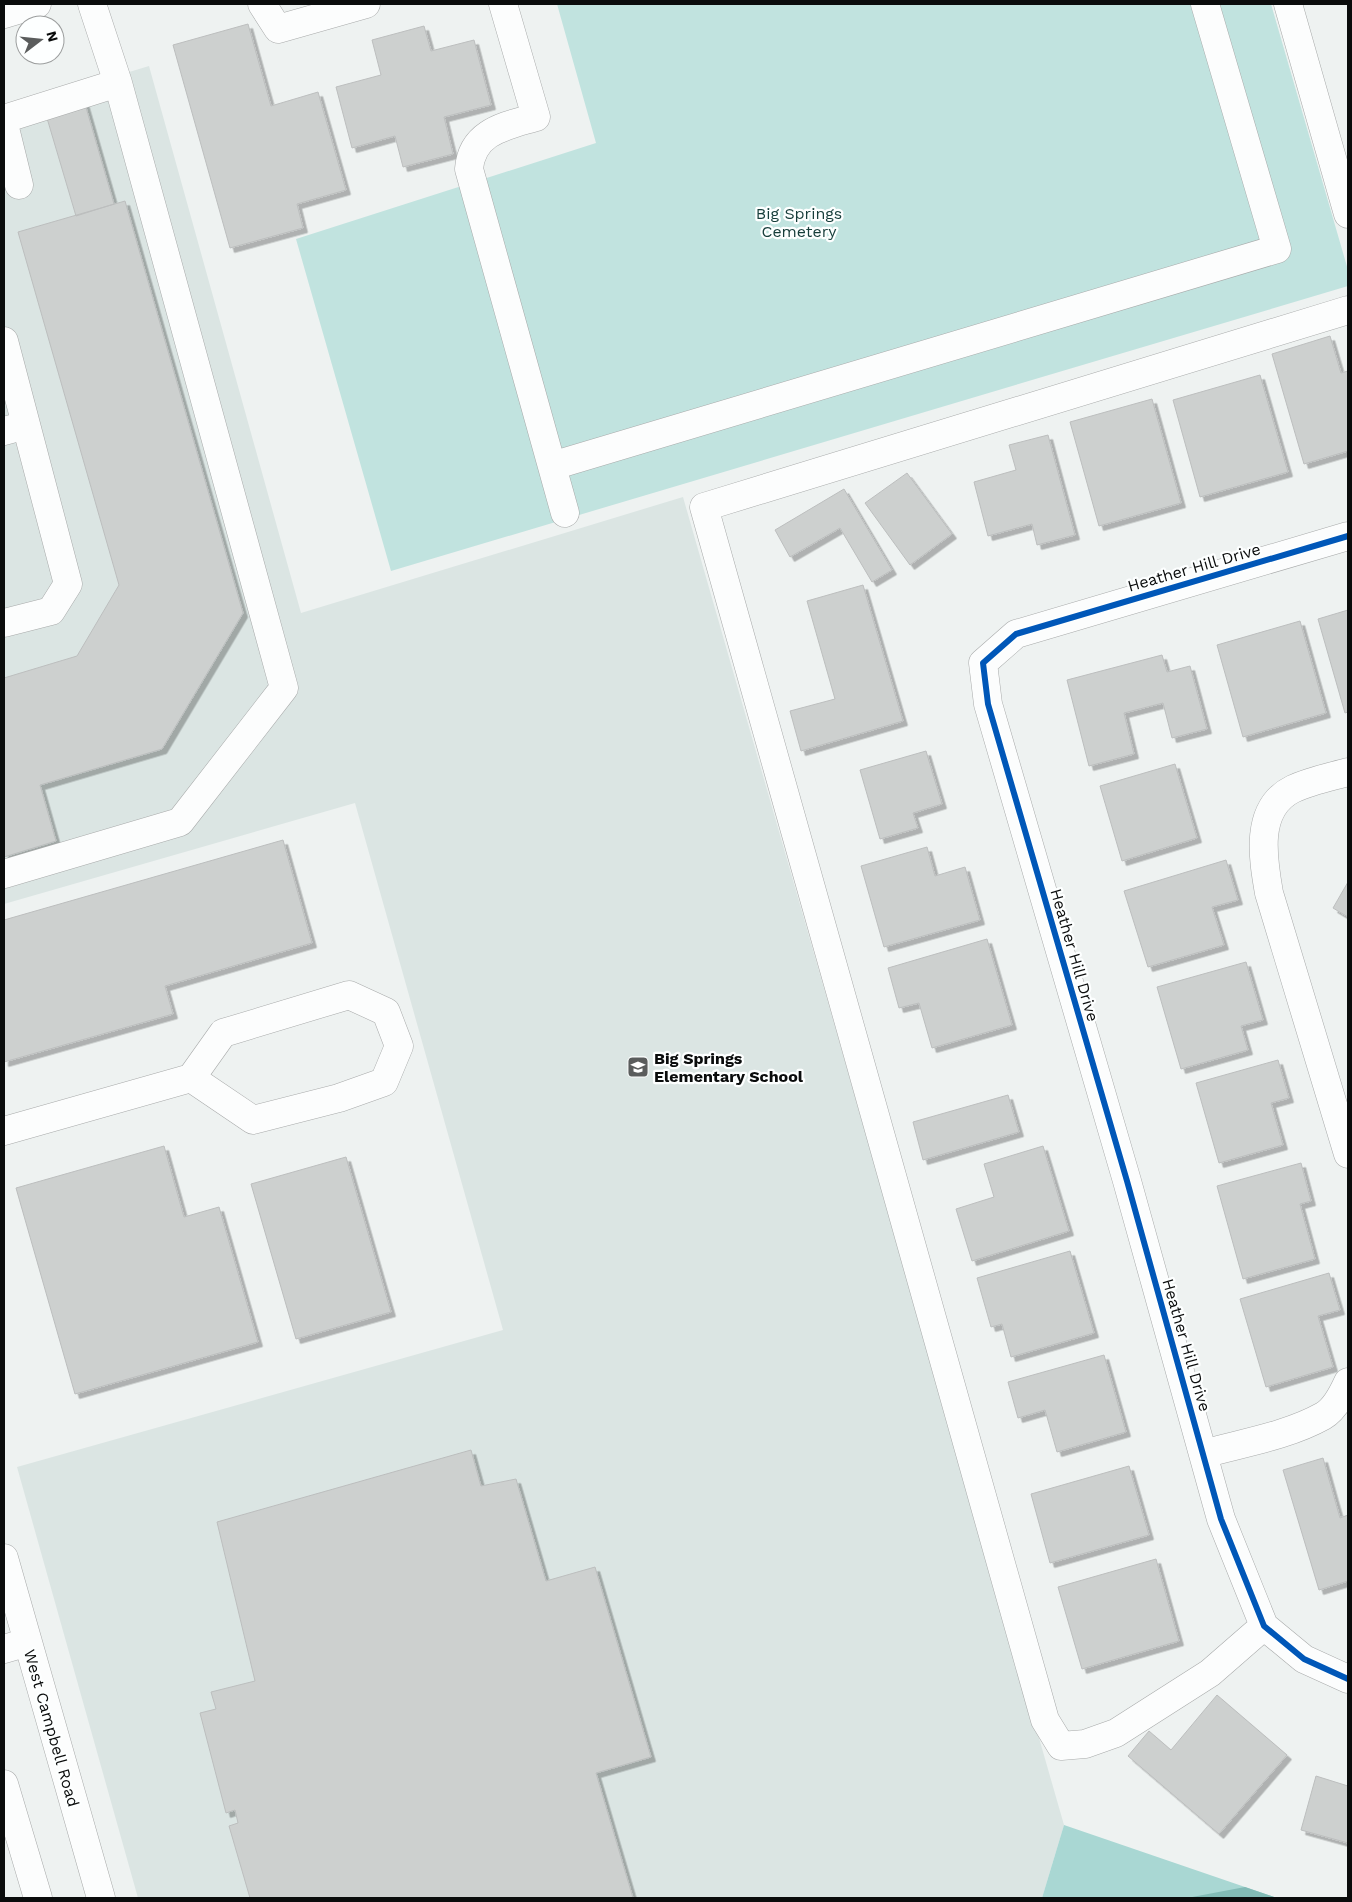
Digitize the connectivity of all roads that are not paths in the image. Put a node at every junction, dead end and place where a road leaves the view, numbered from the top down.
1 (92, 4) edge
2 (262, 4) edge
3 (366, 4) edge
4 (503, 4) edge
5 (1205, 4) edge
6 (1288, 4) edge
7 (118, 83) junction
8 (4, 118) edge
9 (4, 124) edge
10 (19, 185) dead end
11 (1348, 214) edge
12 (1348, 310) edge
13 (4, 341) edge
14 (15, 428) edge
15 (552, 466) junction
16 (565, 513) dead end
17 (1348, 536) edge
18 (4, 623) edge
19 (1348, 772) edge
20 (4, 874) edge
21 (191, 1078) junction
22 (4, 1131) edge
23 (1348, 1154) edge
24 (1348, 1382) edge
25 (1203, 1454) junction
26 (4, 1558) edge
27 (1264, 1626) junction
28 (16, 1646) edge
29 (1348, 1679) edge
30 (4, 1784) edge
31 (38, 1898) edge
32 (101, 1898) edge

1 - 7 street
2 - 3 street
4 - 15 street
5 - 15 street
6 - 11 street
7 - 8 street
7 - 20 street
9 - 10 street
12 - 27 street
13 - 14 street
14 - 18 street
15 - 16 street
17 - 25 street, Heather Hill Drive
19 - 23 street
21 - 21 street
21 - 22 street
24 - 25 street
25 - 27 street, Heather Hill Drive
26 - 28 street, West Campbell Road
27 - 29 street
28 - 32 street, West Campbell Road
30 - 31 street

